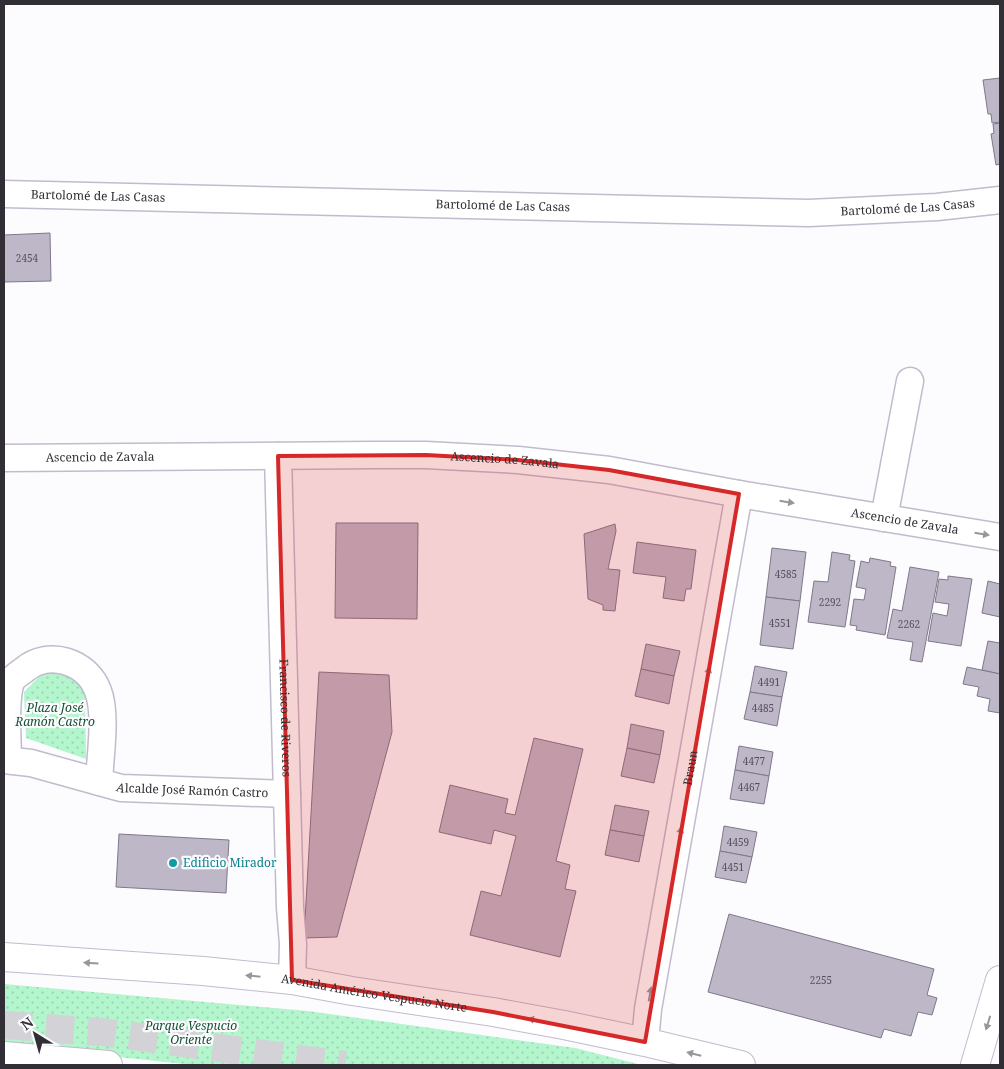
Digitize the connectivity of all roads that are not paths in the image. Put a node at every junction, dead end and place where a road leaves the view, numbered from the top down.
1 (4, 194) edge
2 (1000, 200) edge
3 (910, 381) dead end
4 (278, 456) junction
5 (4, 458) edge
6 (739, 494) junction
7 (884, 518) junction
8 (1000, 537) edge
9 (6, 760) edge
10 (99, 782) junction
11 (287, 794) junction
12 (4, 957) edge
13 (292, 980) junction
14 (1000, 980) edge
15 (645, 1042) junction
16 (4, 1056) edge
17 (108, 1065) edge
18 (741, 1065) edge
19 (975, 1065) edge

1 - 2 street, Bartolomé de Las Casas
3 - 7 street
4 - 5 street, Ascencio de Zavala
4 - 6 street, Ascencio de Zavala
4 - 11 street, Francisco de Riveros
6 -> 7 street, Ascencio de Zavala
15 -> 6 street, Braun
7 -> 8 street, Ascencio de Zavala
9 - 10 street, Alcalde José Ramón Castro
9 - 10 street, Alcalde José Ramón Castro
10 - 11 street, Alcalde José Ramón Castro
11 - 13 street, Francisco de Riveros
13 -> 12 main road, Avenida Américo Vespucio Norte
15 -> 13 main road, Avenida Américo Vespucio Norte
14 -> 19 main road
18 -> 15 main road, Avenida Américo Vespucio Norte
16 - 17 main road

